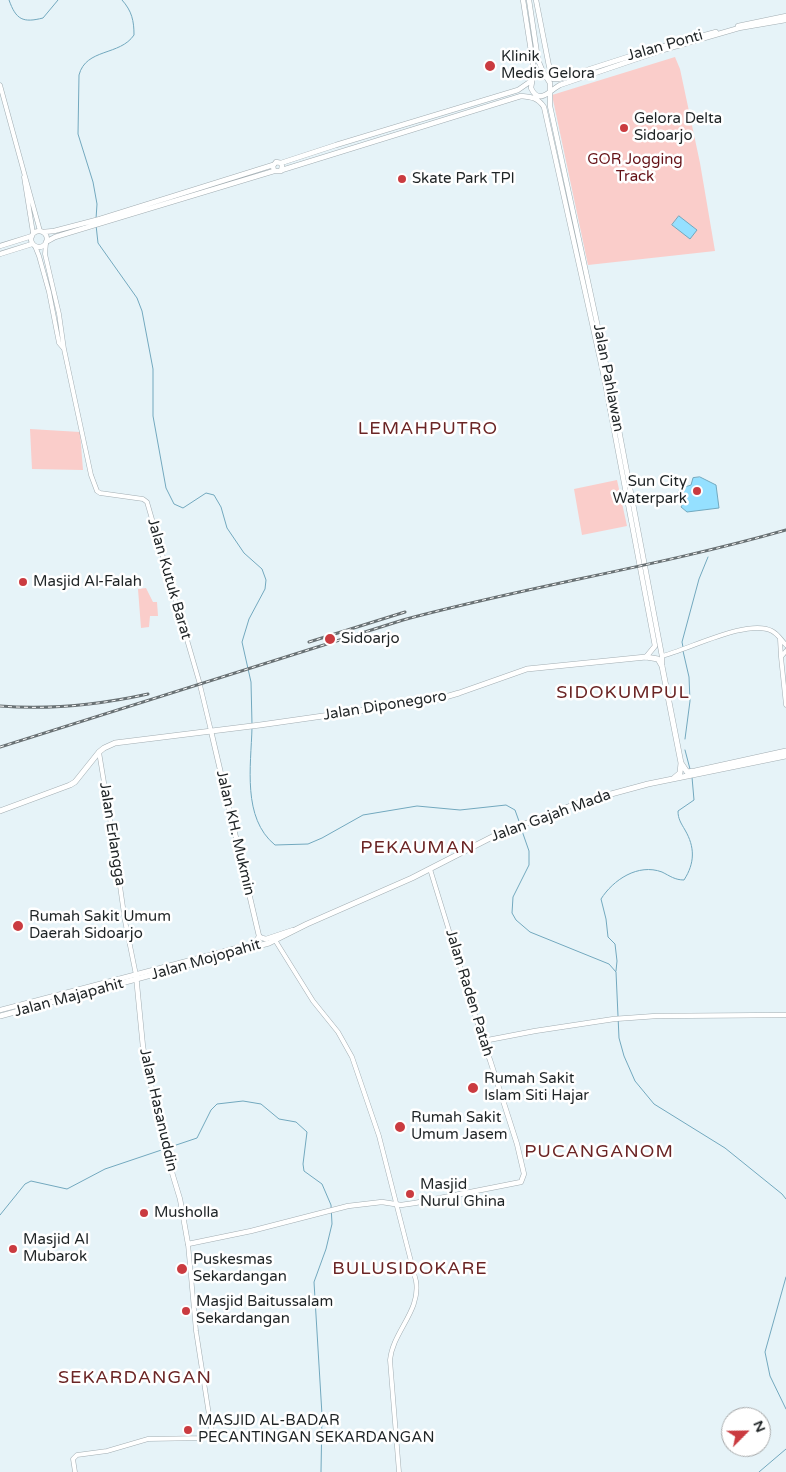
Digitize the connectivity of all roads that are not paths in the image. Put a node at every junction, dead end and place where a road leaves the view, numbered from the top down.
1 (523, 0) edge
2 (529, 0) edge
3 (536, 0) edge
4 (786, 16) edge
5 (786, 20) edge
6 (647, 53) junction
7 (545, 76) junction
8 (562, 78) junction
9 (532, 80) junction
10 (0, 85) edge
11 (550, 92) junction
12 (533, 95) junction
13 (442, 113) junction
14 (445, 120) junction
15 (336, 145) junction
16 (338, 152) junction
17 (281, 163) junction
18 (273, 165) junction
19 (282, 170) junction
20 (274, 171) junction
21 (24, 175) junction
22 (134, 210) junction
23 (89, 224) junction
24 (41, 231) junction
25 (32, 235) junction
26 (46, 243) junction
27 (33, 245) junction
28 (0, 246) edge
29 (0, 254) edge
30 (64, 349) junction
31 (606, 377) junction
32 (608, 384) junction
33 (780, 638) junction
34 (655, 643) junction
35 (786, 645) edge
36 (786, 651) edge
37 (662, 656) junction
38 (646, 657) junction
39 (781, 657) junction
40 (662, 666) junction
41 (786, 705) edge
42 (211, 731) junction
43 (786, 751) edge
44 (98, 752) junction
45 (786, 756) edge
46 (682, 766) junction
47 (692, 774) junction
48 (672, 780) junction
49 (0, 811) edge
50 (430, 869) junction
51 (298, 928) junction
52 (259, 936) junction
53 (275, 940) junction
54 (137, 978) junction
55 (0, 1010) edge
56 (786, 1015) edge
57 (0, 1016) edge
58 (483, 1041) junction
59 (396, 1204) junction
60 (188, 1244) junction
61 (75, 1472) edge
62 (399, 1472) edge

1 - 9 main road
2 - 7 main road, Jalan Pahlawan
3 - 8 main road
4 - 6 main road, Jalan Ponti
5 - 6 main road, Jalan Ponti
6 - 8 main road, Jalan Ponti
6 - 11 main road, Jalan Ponti
7 - 8 main road, Jalan Ponti
7 - 11 main road, Jalan Pahlawan
9 - 12 main road
9 - 13 main road
10 - 21 street
11 - 12 main road
11 - 31 main road, Jalan Pahlawan
12 - 14 main road
12 - 31 main road, Jalan Pahlawan
13 - 14 main road
13 - 15 main road
14 - 16 main road
15 - 16 main road
15 - 17 main road
16 - 19 main road
17 - 18 main road
17 - 19 main road
18 - 20 main road
18 - 22 main road
19 - 20 main road
20 - 22 main road
21 - 24 street
21 - 25 street
22 - 23 main road
23 - 24 main road
23 - 26 main road
24 - 25 main road
24 - 26 main road
25 - 27 main road
25 - 28 main road
26 - 27 main road
26 - 30 street, Jalan Kutuk Barat
27 - 29 main road
27 - 30 street, Jalan Kutuk Barat
30 - 42 street, Jalan Kutuk Barat
31 - 32 main road, Jalan Pahlawan
32 - 34 main road, Jalan Pahlawan
32 - 37 main road, Jalan Pahlawan
33 - 35 street
33 - 37 street
33 - 39 street
34 - 37 main road, Jalan Pahlawan
34 - 38 main road
36 - 39 street
37 - 40 main road, Jalan Pahlawan
38 - 40 highway
38 - 42 highway, Jalan Diponegoro
39 - 41 street
40 - 46 highway
42 - 44 highway, Jalan Diponegoro
42 - 52 main road, Jalan KH. Mukmin
43 - 47 highway
44 - 49 highway
44 - 54 street, Jalan Erlangga
45 - 47 highway
46 - 47 highway
46 - 48 highway
47 - 48 highway, Jalan Gajah Mada
48 - 50 highway, Jalan Gajah Mada
50 - 51 highway, Jalan Gajah Mada
50 - 58 street, Jalan Raden Patah
51 - 52 main road, Jalan Gajah Mada
51 - 53 highway, Jalan Gajah Mada
52 - 54 main road, Jalan Mojopahit
53 - 54 highway, Jalan Mojopahit
53 - 59 street
54 - 55 main road, Jalan Majapahit
54 - 57 highway, Jalan Majapahit
54 - 60 main road, Jalan Hasanuddin
56 - 58 main road
58 - 59 main road, Jalan Raden Patah
59 - 60 main road
59 - 62 street
60 - 61 street

